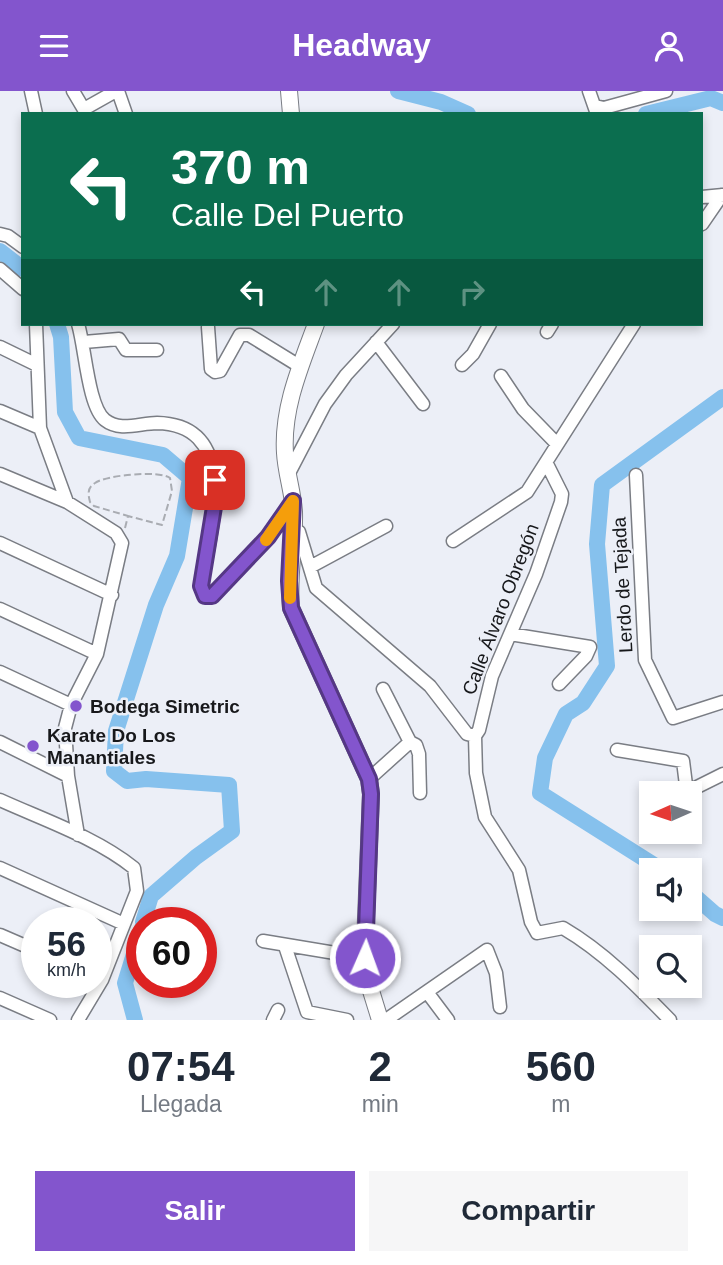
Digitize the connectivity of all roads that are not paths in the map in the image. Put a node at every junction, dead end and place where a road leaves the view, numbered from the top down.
1 (31, 91) edge
2 (73, 91) edge
3 (117, 91) edge
4 (289, 91) edge
5 (589, 91) edge
6 (666, 91) edge
7 (626, 109) edge
8 (85, 111) edge
9 (596, 111) edge
10 (36, 112) edge
11 (126, 112) edge
12 (291, 112) edge
13 (722, 195) edge
14 (703, 197) edge
15 (703, 223) edge
16 (0, 234) edge
17 (21, 246) edge
18 (0, 269) edge
19 (21, 287) edge
20 (36, 326) edge
21 (79, 326) edge
22 (315, 326) edge
23 (391, 326) edge
24 (489, 326) edge
25 (633, 326) edge
26 (208, 327) dead end
27 (84, 342) junction
28 (376, 342) junction
29 (0, 347) edge
30 (157, 350) dead end
31 (37, 365) junction
32 (462, 365) dead end
33 (301, 366) junction
34 (501, 376) dead end
35 (423, 404) dead end
36 (0, 411) edge
37 (40, 428) junction
38 (557, 445) junction
39 (547, 464) junction
40 (0, 474) edge
41 (288, 475) junction
42 (636, 475) dead end
43 (293, 501) junction
44 (67, 502) junction
45 (386, 526) dead end
46 (293, 531) junction
47 (453, 541) dead end
48 (0, 543) edge
49 (310, 567) junction
50 (112, 595) junction
51 (0, 609) edge
52 (510, 634) junction
53 (97, 654) junction
54 (0, 672) edge
55 (559, 684) dead end
56 (383, 689) dead end
57 (723, 702) edge
58 (71, 705) junction
59 (475, 736) junction
60 (0, 742) edge
61 (410, 742) junction
62 (617, 750) dead end
63 (68, 776) junction
64 (369, 779) junction
65 (721, 780) edge
66 (686, 781) edge
67 (702, 787) edge
68 (420, 793) dead end
69 (0, 800) edge
70 (78, 835) junction
71 (0, 868) edge
72 (124, 924) junction
73 (0, 935) edge
74 (262, 941) dead end
75 (21, 944) edge
76 (285, 946) junction
77 (112, 950) edge
78 (365, 958) junction
79 (427, 992) junction
80 (0, 998) edge
81 (89, 998) edge
82 (500, 1007) dead end
83 (50, 1020) edge
84 (78, 1020) edge
85 (347, 1020) edge
86 (380, 1020) edge
87 (386, 1020) edge
88 (448, 1020) edge
89 (670, 1020) edge

1 - 10 street
2 - 8 street
3 - 8 street
3 - 11 street
4 - 12 main road
5 - 9 street
6 - 7 street
7 - 9 street
13 - 14 street
13 - 15 street
16 - 17 street
18 - 19 street
20 - 31 street
21 - 27 street
22 - 33 main road
23 - 28 street
24 - 32 street
25 - 38 street
26 - 33 street
27 - 30 street
27 - 43 street
28 - 35 street
28 - 41 street
29 - 31 street
31 - 37 street
33 - 41 main road
34 - 38 street
36 - 37 street
37 - 44 street
38 - 39 street
39 - 47 street
39 - 52 street, Calle Álvaro Obregón
40 - 44 street
41 - 43 main road
42 - 57 street, Lerdo de Tejada
43 - 46 main road
44 - 50 street
45 - 49 street
46 - 49 street, Calle Álvaro Obregón
46 - 64 main road
48 - 50 street
49 - 59 street, Calle Álvaro Obregón
50 - 53 street
51 - 53 street
52 - 55 street
52 - 59 street, Calle Álvaro Obregón
53 - 58 street
54 - 58 street
56 - 61 street
58 - 63 street
59 - 89 street
60 - 63 street
61 - 64 street
61 - 68 street
62 - 66 street
63 - 70 street
64 - 78 main road
65 - 67 street
69 - 70 street
70 - 72 street
71 - 72 street
72 - 77 street
73 - 75 street
74 - 76 street
76 - 78 street
76 - 85 street
78 - 86 main road
79 - 82 street
79 - 87 street
79 - 88 street
80 - 83 street
81 - 84 street

